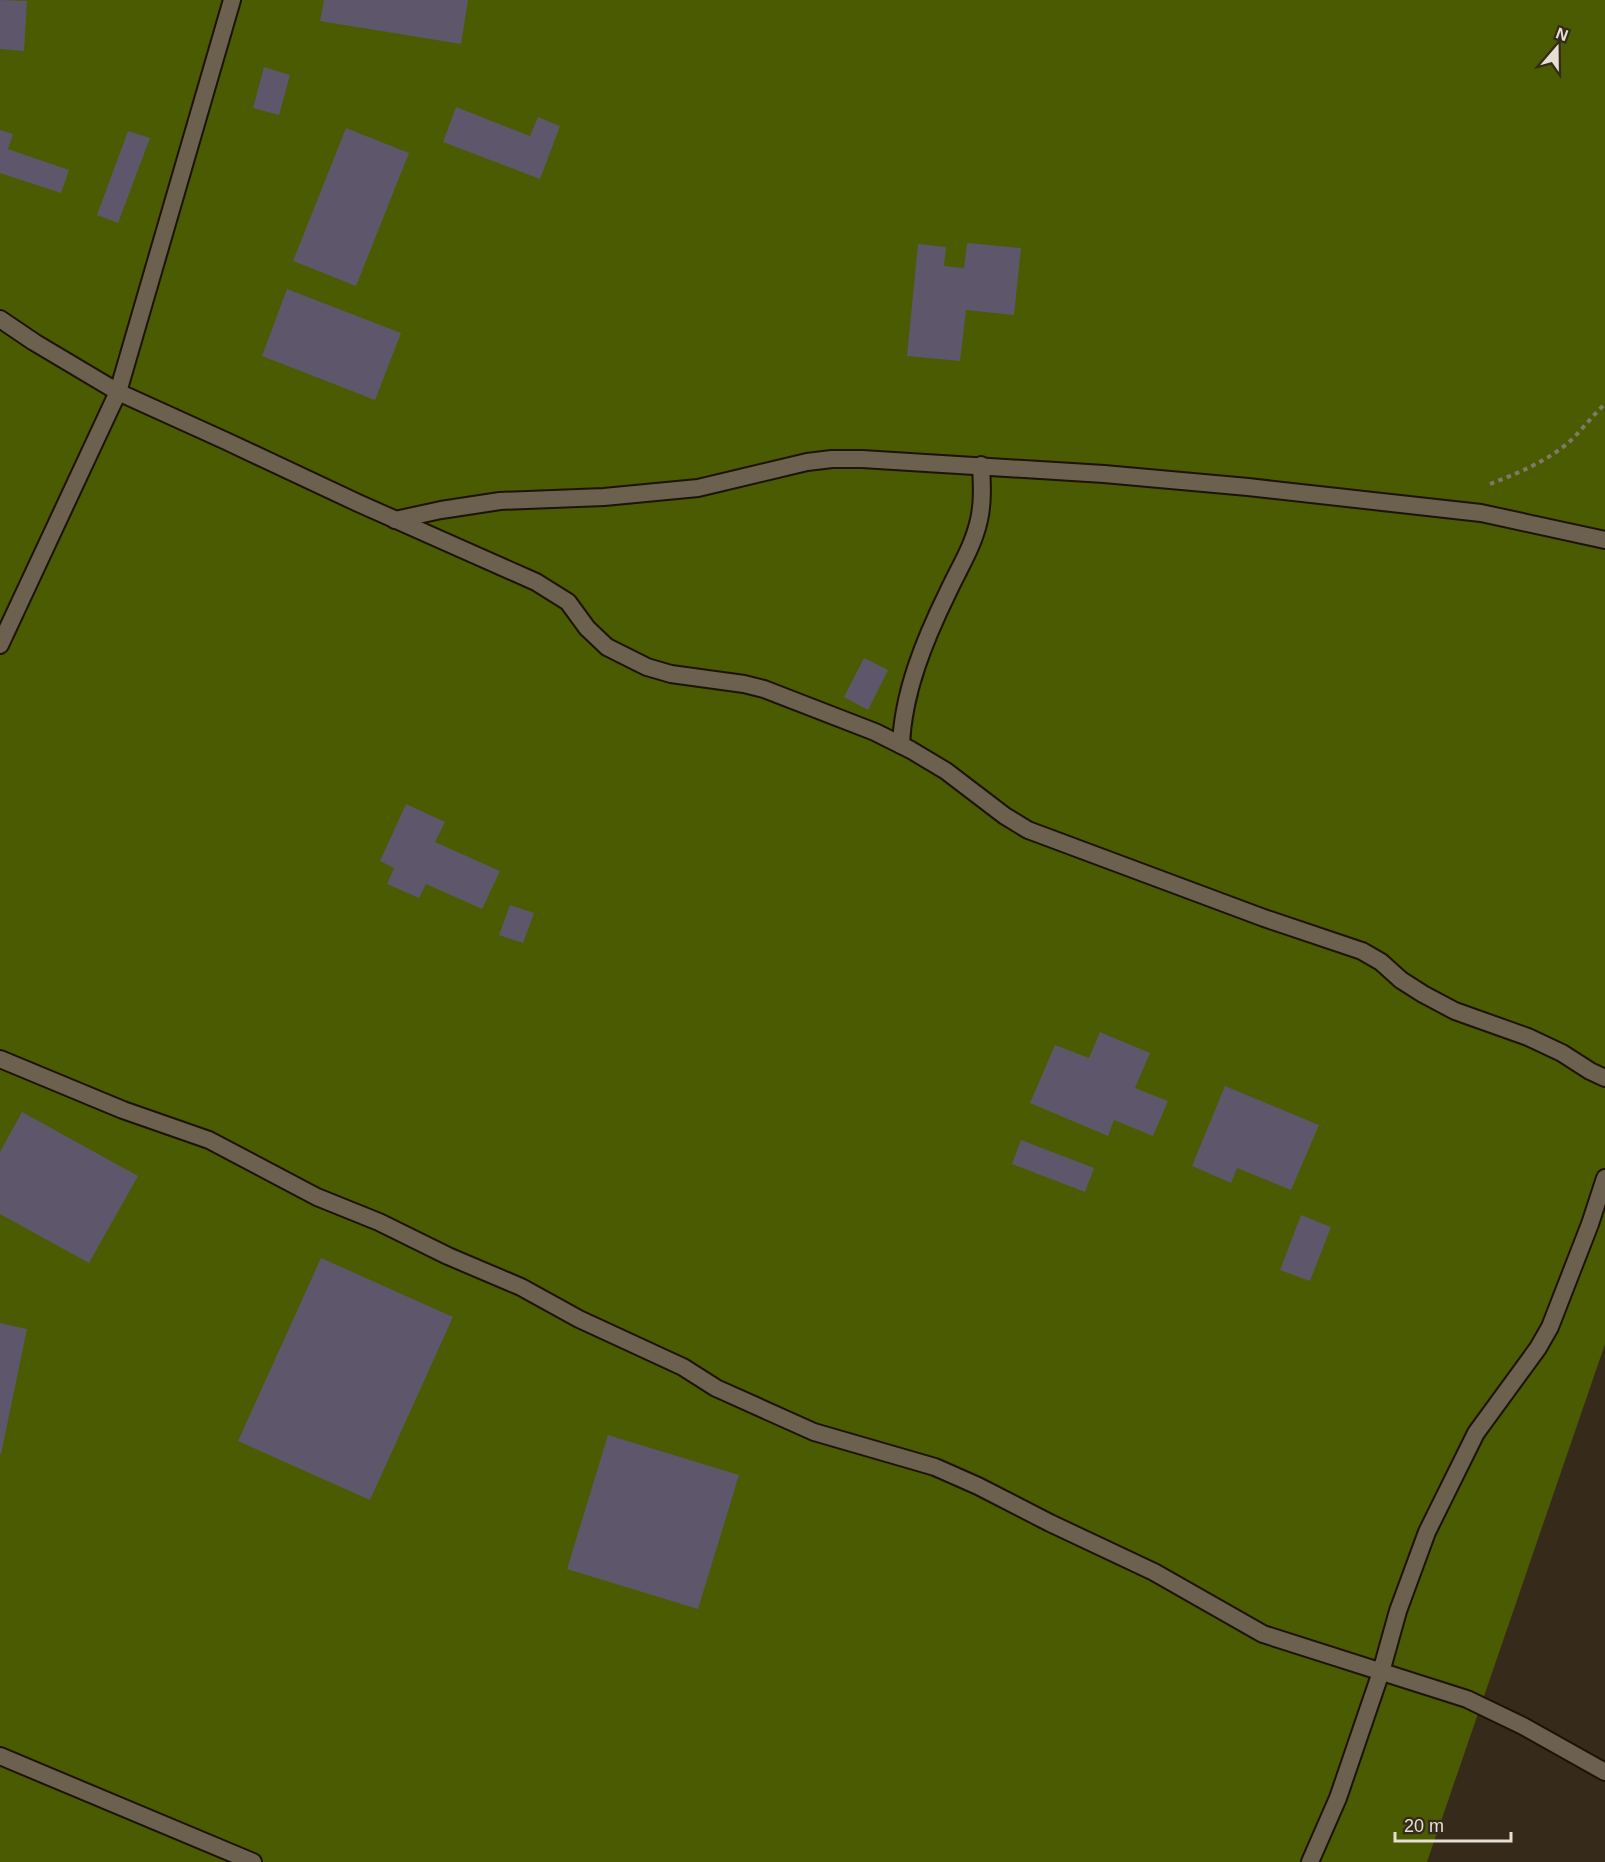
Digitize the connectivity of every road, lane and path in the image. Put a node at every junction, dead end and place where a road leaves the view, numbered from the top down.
1 (232, 0) edge
2 (0, 319) edge
3 (118, 393) junction
4 (1605, 404) edge
5 (981, 465) junction
6 (1489, 485) dead end
7 (395, 520) junction
8 (1605, 540) edge
9 (0, 645) edge
10 (901, 745) junction
11 (0, 1059) edge
12 (1605, 1078) edge
13 (1605, 1178) edge
14 (1381, 1672) junction
15 (0, 1756) edge
16 (1605, 1772) edge
17 (253, 1862) edge
18 (1310, 1862) edge

1 - 3 street
2 - 3 street
3 - 7 street
3 - 9 street
4 - 6 path
5 - 7 street
5 - 8 street
5 - 10 street
7 - 10 street
10 - 12 street
11 - 14 street
13 - 14 street
14 - 16 street
14 - 18 street
15 - 17 street

